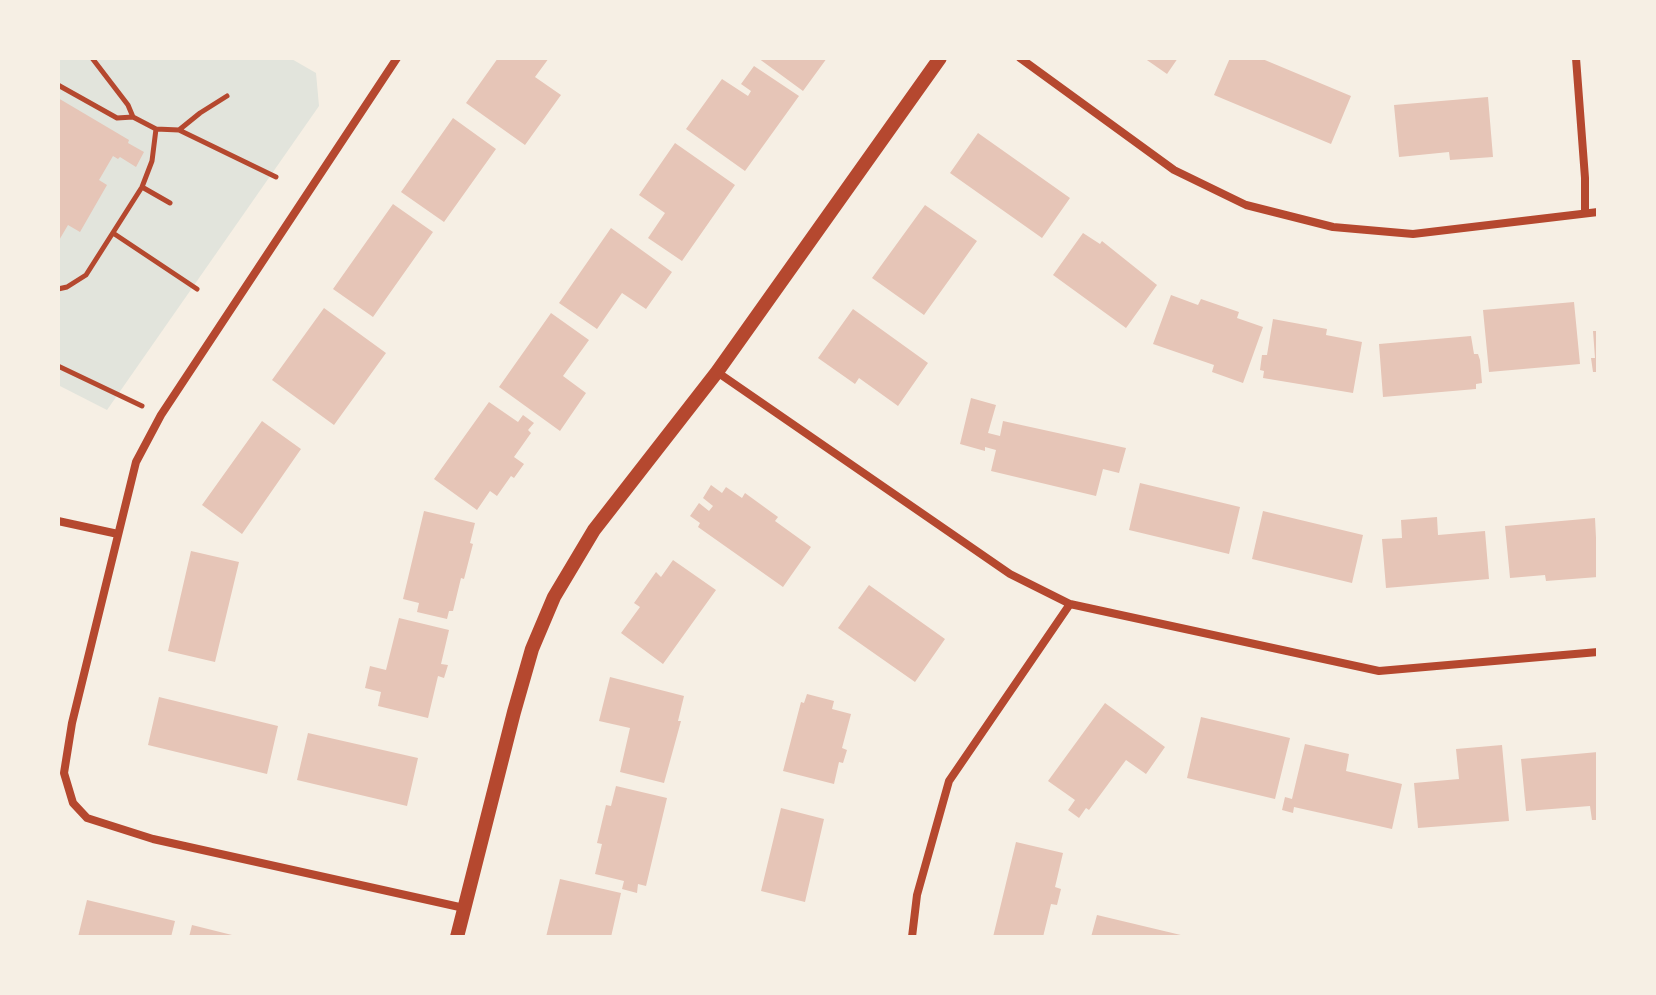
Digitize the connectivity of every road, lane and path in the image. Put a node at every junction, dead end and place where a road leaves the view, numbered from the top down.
1 (92, 58) edge
2 (397, 58) edge
3 (940, 58) edge
4 (1020, 58) edge
5 (1576, 58) edge
6 (58, 85) edge
7 (227, 96) dead end
8 (133, 117) junction
9 (156, 129) junction
10 (179, 130) junction
11 (276, 177) dead end
12 (142, 187) junction
13 (170, 203) dead end
14 (1598, 212) edge
15 (1585, 213) junction
16 (113, 233) junction
17 (58, 289) edge
18 (197, 289) dead end
19 (58, 366) edge
20 (717, 372) junction
21 (161, 415) junction
22 (58, 521) edge
23 (118, 534) junction
24 (1070, 604) junction
25 (1598, 652) edge
26 (61, 774) edge
27 (464, 908) junction
28 (457, 937) edge
29 (912, 937) edge

1 - 8 path
2 - 21 street
3 - 20 street
4 - 15 street
5 - 15 street
6 - 8 path
7 - 10 path
8 - 9 path
9 - 10 path
9 - 12 path
10 - 11 path
12 - 13 path
12 - 16 path
14 - 15 street
16 - 17 path
16 - 18 path
19 - 21 path
20 - 24 street
20 - 27 street
21 - 23 street
22 - 23 street
23 - 26 street
24 - 25 street
24 - 29 street
26 - 27 street
27 - 28 street

